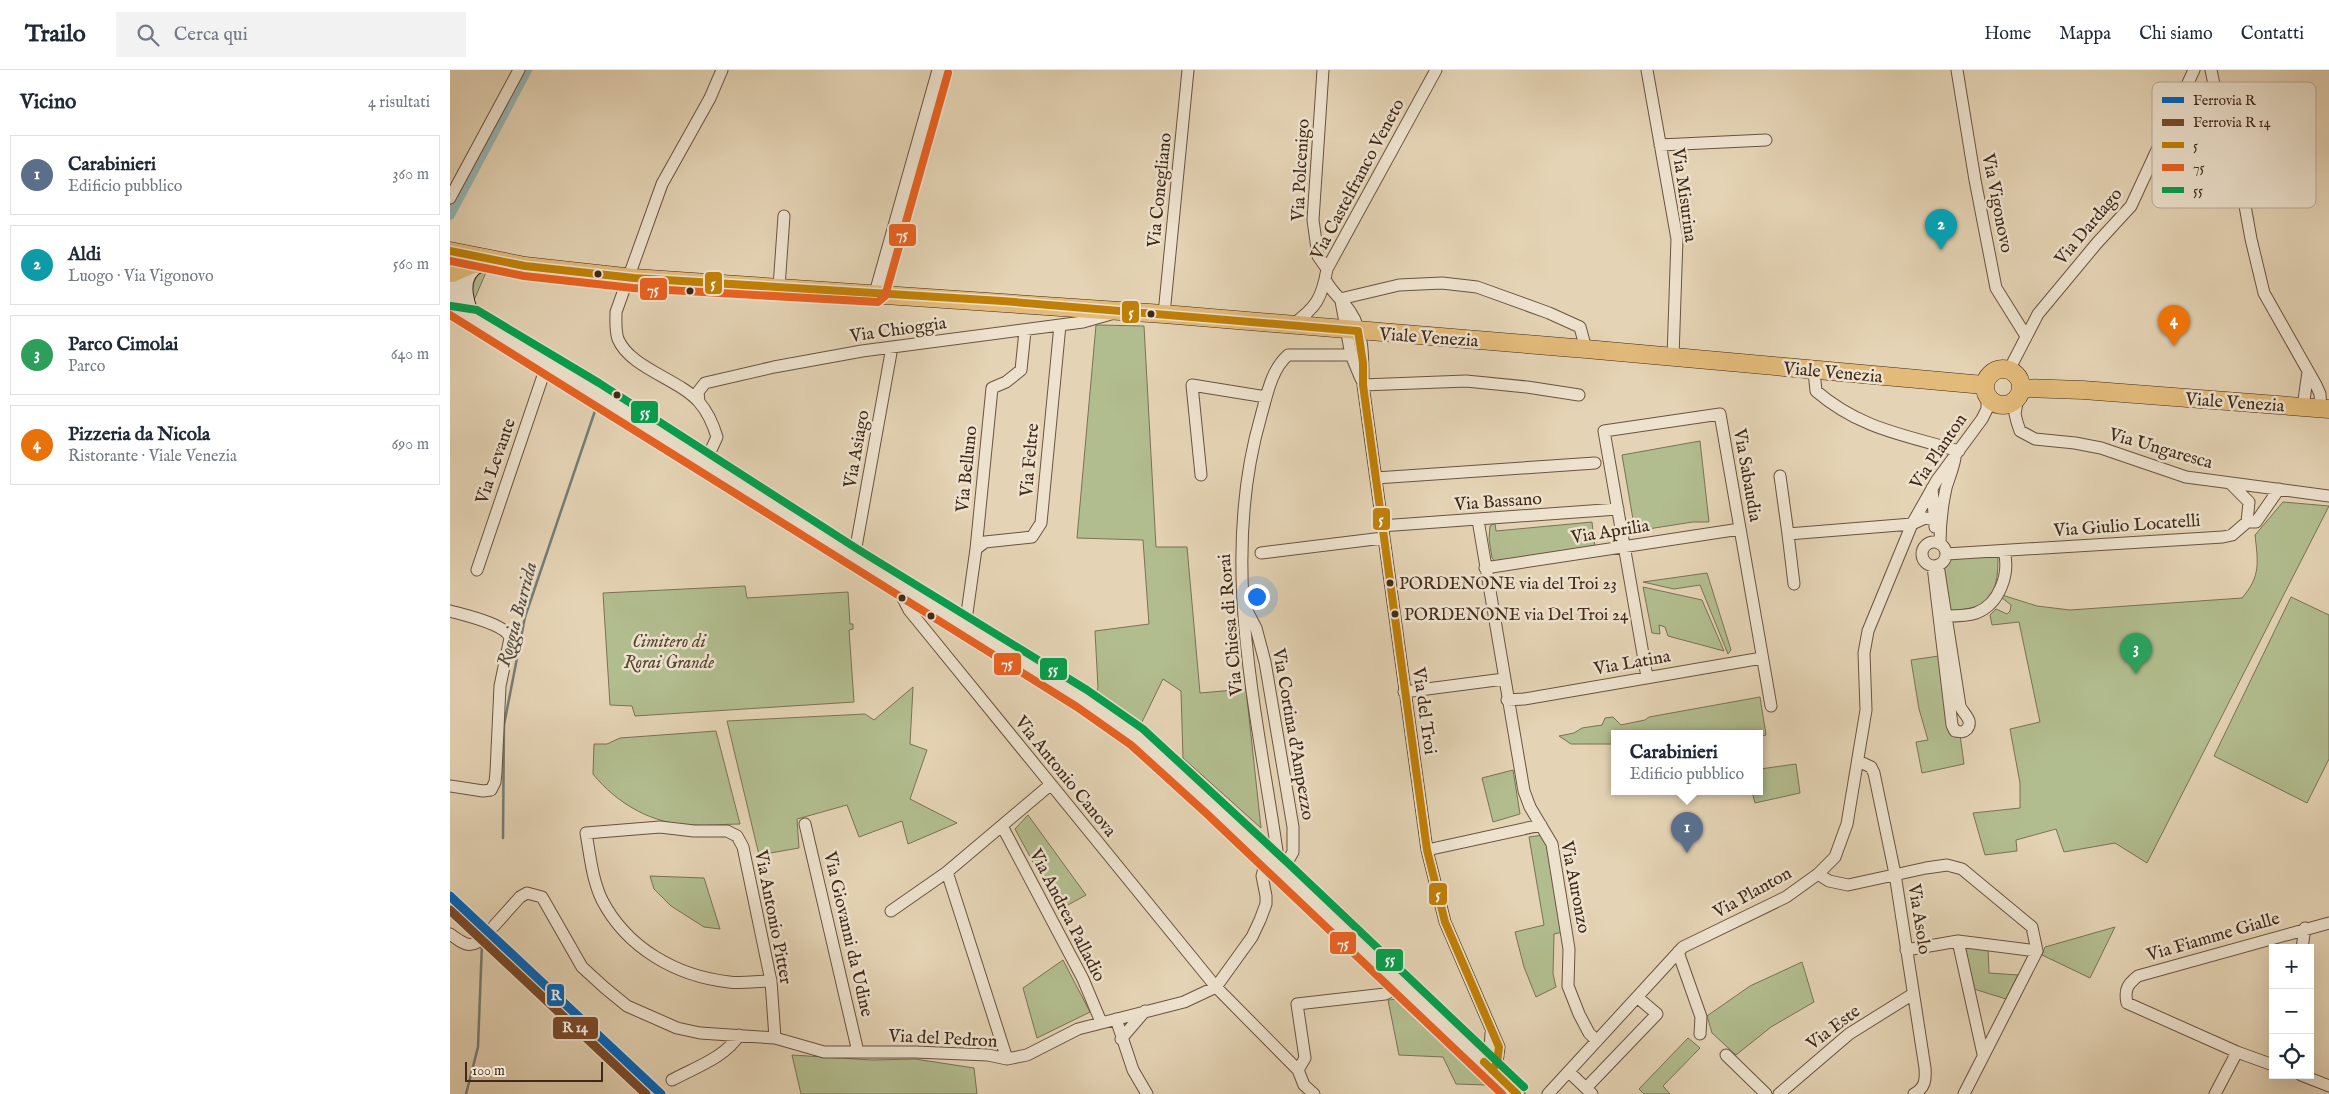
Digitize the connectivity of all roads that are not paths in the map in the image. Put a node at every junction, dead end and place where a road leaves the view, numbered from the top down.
1 (519, 70) edge
2 (722, 70) edge
3 (938, 70) edge
4 (1188, 70) edge
5 (1323, 70) edge
6 (1436, 70) edge
7 (1647, 70) edge
8 (1957, 70) edge
9 (2194, 70) edge
10 (2189, 82) edge
11 (1766, 140) dead end
12 (1660, 145) junction
13 (2152, 162) edge
14 (450, 198) edge
15 (2245, 208) edge
16 (784, 216) dead end
17 (450, 251) edge
18 (508, 262) junction
19 (482, 263) junction
20 (450, 273) edge
21 (1326, 274) junction
22 (632, 278) junction
23 (780, 287) junction
24 (875, 293) junction
25 (1340, 299) junction
26 (450, 303) edge
27 (1116, 310) junction
28 (1164, 314) junction
29 (450, 316) edge
30 (474, 319) junction
31 (1292, 325) junction
32 (1060, 326) junction
33 (1025, 331) junction
34 (1352, 331) junction
35 (2026, 336) junction
36 (892, 346) junction
37 (1586, 349) junction
38 (1351, 355) junction
39 (1673, 357) junction
40 (547, 364) junction
41 (2009, 370) junction
42 (1814, 371) junction
43 (2308, 372) junction
44 (1363, 385) junction
45 (1985, 391) junction
46 (2020, 393) junction
47 (1579, 395) dead end
48 (1266, 397) junction
49 (699, 402) junction
50 (2303, 407) junction
51 (2325, 409) edge
52 (1957, 453) junction
53 (705, 463) junction
54 (1595, 463) dead end
55 (1201, 475) dead end
56 (1780, 476) dead end
57 (1376, 478) junction
58 (2230, 483) junction
59 (2261, 487) junction
60 (1932, 488) junction
61 (2279, 489) junction
62 (2329, 496) edge
63 (2249, 502) junction
64 (2266, 505) junction
65 (1618, 509) junction
66 (1478, 520) junction
67 (1935, 520) junction
68 (2247, 522) junction
69 (1912, 524) junction
70 (1381, 526) junction
71 (1740, 529) junction
72 (1788, 534) junction
73 (1383, 538) junction
74 (1624, 547) junction
75 (1940, 547) junction
76 (976, 549) junction
77 (2004, 551) junction
78 (1261, 553) dead end
79 (854, 558) junction
80 (1936, 566) junction
81 (1485, 568) junction
82 (477, 570) dead end
83 (895, 583) junction
84 (1794, 584) dead end
85 (1243, 603) junction
86 (450, 611) edge
87 (1946, 616) junction
88 (964, 627) junction
89 (1762, 658) junction
90 (1647, 677) junction
91 (1504, 679) junction
92 (1404, 692) junction
93 (1508, 700) junction
94 (1771, 706) dead end
95 (1858, 762) junction
96 (1050, 785) junction
97 (450, 786) edge
98 (806, 824) dead end
99 (1541, 825) junction
100 (1002, 826) junction
101 (1427, 850) junction
102 (1277, 852) dead end
103 (1265, 866) dead end
104 (1282, 871) junction
105 (947, 872) junction
106 (1818, 874) junction
107 (1895, 874) junction
108 (891, 911) dead end
109 (2329, 923) edge
110 (2305, 928) junction
111 (450, 934) edge
112 (1958, 941) junction
113 (2303, 944) edge
114 (1906, 950) junction
115 (2037, 950) junction
116 (1678, 952) junction
117 (771, 981) junction
118 (1403, 985) junction
119 (1216, 987) junction
120 (1913, 994) junction
121 (1638, 997) junction
122 (1145, 1011) junction
123 (1116, 1019) junction
124 (1102, 1022) junction
125 (1700, 1034) dead end
126 (739, 1035) junction
127 (775, 1038) junction
128 (1121, 1039) junction
129 (1597, 1041) junction
130 (858, 1052) junction
131 (2237, 1052) junction
132 (1983, 1054) junction
133 (1726, 1055) dead end
134 (1007, 1059) junction
135 (2269, 1064) edge
136 (1488, 1066) junction
137 (1298, 1070) junction
138 (1569, 1072) junction
139 (2311, 1079) edge
140 (672, 1080) dead end
141 (2329, 1086) edge
142 (1302, 1089) edge
143 (1589, 1091) edge
144 (1918, 1093) edge
145 (1146, 1094) edge
146 (1314, 1094) edge
147 (1518, 1094) edge
148 (1548, 1094) edge
149 (1766, 1094) edge
150 (1779, 1094) edge
151 (1964, 1094) edge
152 (2215, 1094) edge

1 - 14 street
2 - 22 street
3 - 24 street
4 - 28 street, Via Conegliano
5 - 21 street, Via Polcenigo
6 - 21 street, Via Castelfranco Veneto
7 - 12 street, Via Misurina
8 - 35 street, Via Vigonovo
9 - 10 street, Via Dardago
11 - 12 street
12 - 39 street, Via Misurina
13 - 35 street, Via Dardago
15 - 43 street
16 - 23 street
17 - 18 main road
18 - 19 main road
18 - 22 main road, Viale Venezia
19 - 20 main road
19 - 30 main road
20 - 30 main road
21 - 25 street, Via Castelfranco Veneto
21 - 31 street, Via Castelfranco Veneto
22 - 23 main road, Viale Venezia
22 - 49 street
23 - 24 main road, Viale Venezia
24 - 27 main road, Viale Venezia
25 - 34 street, Via Castelfranco Veneto
25 - 37 street
26 - 30 main road
27 - 28 main road, Viale Venezia
27 - 32 street, Via Chioggia
28 - 31 main road, Viale Venezia
29 - 30 main road
30 - 40 main road
31 - 34 main road, Viale Venezia
32 - 33 street, Via Chioggia
32 - 76 street, Via Feltre
33 - 36 street, Via Chioggia
33 - 76 street, Via Belluno
34 - 37 main road, Viale Venezia
34 - 38 street, Via del Troi
34 - 44 street, Via del Troi
35 - 41 street, Via Dardago
36 - 49 street, Via Chioggia
36 - 79 street, Via Asiago
37 - 39 main road, Viale Venezia
38 - 44 street, Via del Troi
38 - 48 street, Via Chiesa di Rorai
39 - 42 main road, Viale Venezia
40 - 53 main road
40 - 82 street, Via Levante
41 - 45 main road
41 - 46 main road
42 - 45 main road, Viale Venezia
42 - 52 street
43 - 50 street
43 - 51 street
44 - 47 street
44 - 57 street, Via del Troi
45 - 46 main road, Viale Venezia
45 - 52 street, Via Planton
46 - 50 main road, Viale Venezia
46 - 58 street, Via Ungaresca
48 - 55 street
48 - 85 street, Via Chiesa di Rorai
49 - 53 street
50 - 51 main road, Viale Venezia
52 - 60 street, Via Planton
52 - 75 street
53 - 79 main road
54 - 57 street
56 - 72 street
57 - 70 street, Via del Troi
58 - 59 street, Via Ungaresca
58 - 63 street
59 - 61 street, Via Ungaresca
59 - 63 street
59 - 64 street
60 - 67 street
60 - 69 street, Via Planton
61 - 62 street, Via Ungaresca
61 - 64 street
63 - 68 street
64 - 68 street, Via Giulio Locatelli
65 - 66 street, Via Bassano
65 - 71 street, Via Sabaudia
65 - 74 street
66 - 70 street, Via Bassano
66 - 81 street, Via Auronzo
67 - 69 street, Via Planton
67 - 75 street
68 - 77 street, Via Giulio Locatelli
69 - 72 street
69 - 95 street, Via Planton
70 - 73 street, Via del Troi
71 - 74 street, Via Aprilia
71 - 89 street, Via Sabaudia
72 - 84 street
73 - 78 street
73 - 92 street, Via del Troi
74 - 81 street, Via Aprilia
74 - 90 street
75 - 77 street, Via Giulio Locatelli
75 - 80 street
75 - 80 street
76 - 88 street, Via Belluno
77 - 87 street
79 - 83 main road
80 - 87 street
80 - 87 street
81 - 91 street, Via Auronzo
83 - 88 main road
83 - 96 street, Via Antonio Canova
85 - 102 street, Via Chiesa di Rorai
85 - 104 street, Via Cortina d'Ampezzo
86 - 97 street
88 - 104 main road
89 - 90 street, Via Latina
89 - 94 street, Via Sabaudia
90 - 93 street, Via Latina
91 - 92 street
91 - 93 street, Via Auronzo
92 - 101 street, Via del Troi
93 - 99 street, Via Auronzo
95 - 106 street, Via Planton
95 - 107 street, Via Asolo
96 - 100 street
96 - 119 street, Via Antonio Canova
98 - 130 street, Via Giovanni da Udine
99 - 101 street
99 - 129 street, Via Auronzo
100 - 105 street
100 - 124 street, Via Andrea Palladio
101 - 136 street, Via del Troi
103 - 119 street
104 - 118 main road
105 - 108 street
105 - 134 street
106 - 107 street
106 - 116 street, Via Planton
107 - 114 street, Via Asolo
107 - 115 street
109 - 110 street, Via Fiamme Gialle
110 - 113 street
110 - 131 street, Via Fiamme Gialle
111 - 126 street, Via del Pedron
112 - 114 street
112 - 115 street
112 - 132 street
114 - 120 street, Via Asolo
115 - 132 street
116 - 121 street, Via Planton
116 - 125 street
117 - 117 street, Via Antonio Pitter
117 - 127 street, Via Antonio Pitter
118 - 136 main road
118 - 137 street
119 - 122 street, Via del Pedron
119 - 137 street, Via Antonio Canova
120 - 144 street, Via Asolo
120 - 150 street, Via Este
121 - 129 street, Via Planton
121 - 143 street
122 - 123 street, Via del Pedron
122 - 128 street
123 - 124 street, Via del Pedron
123 - 128 street
124 - 134 street, Via del Pedron
126 - 127 street, Via del Pedron
126 - 140 street
127 - 130 street, Via del Pedron
128 - 145 street
129 - 138 street, Via Planton
130 - 134 street, Via del Pedron
131 - 135 street
131 - 152 street
132 - 151 street
133 - 149 street
136 - 147 main road
137 - 142 street
138 - 143 street
138 - 148 street, Via Planton
139 - 141 street
142 - 146 street

